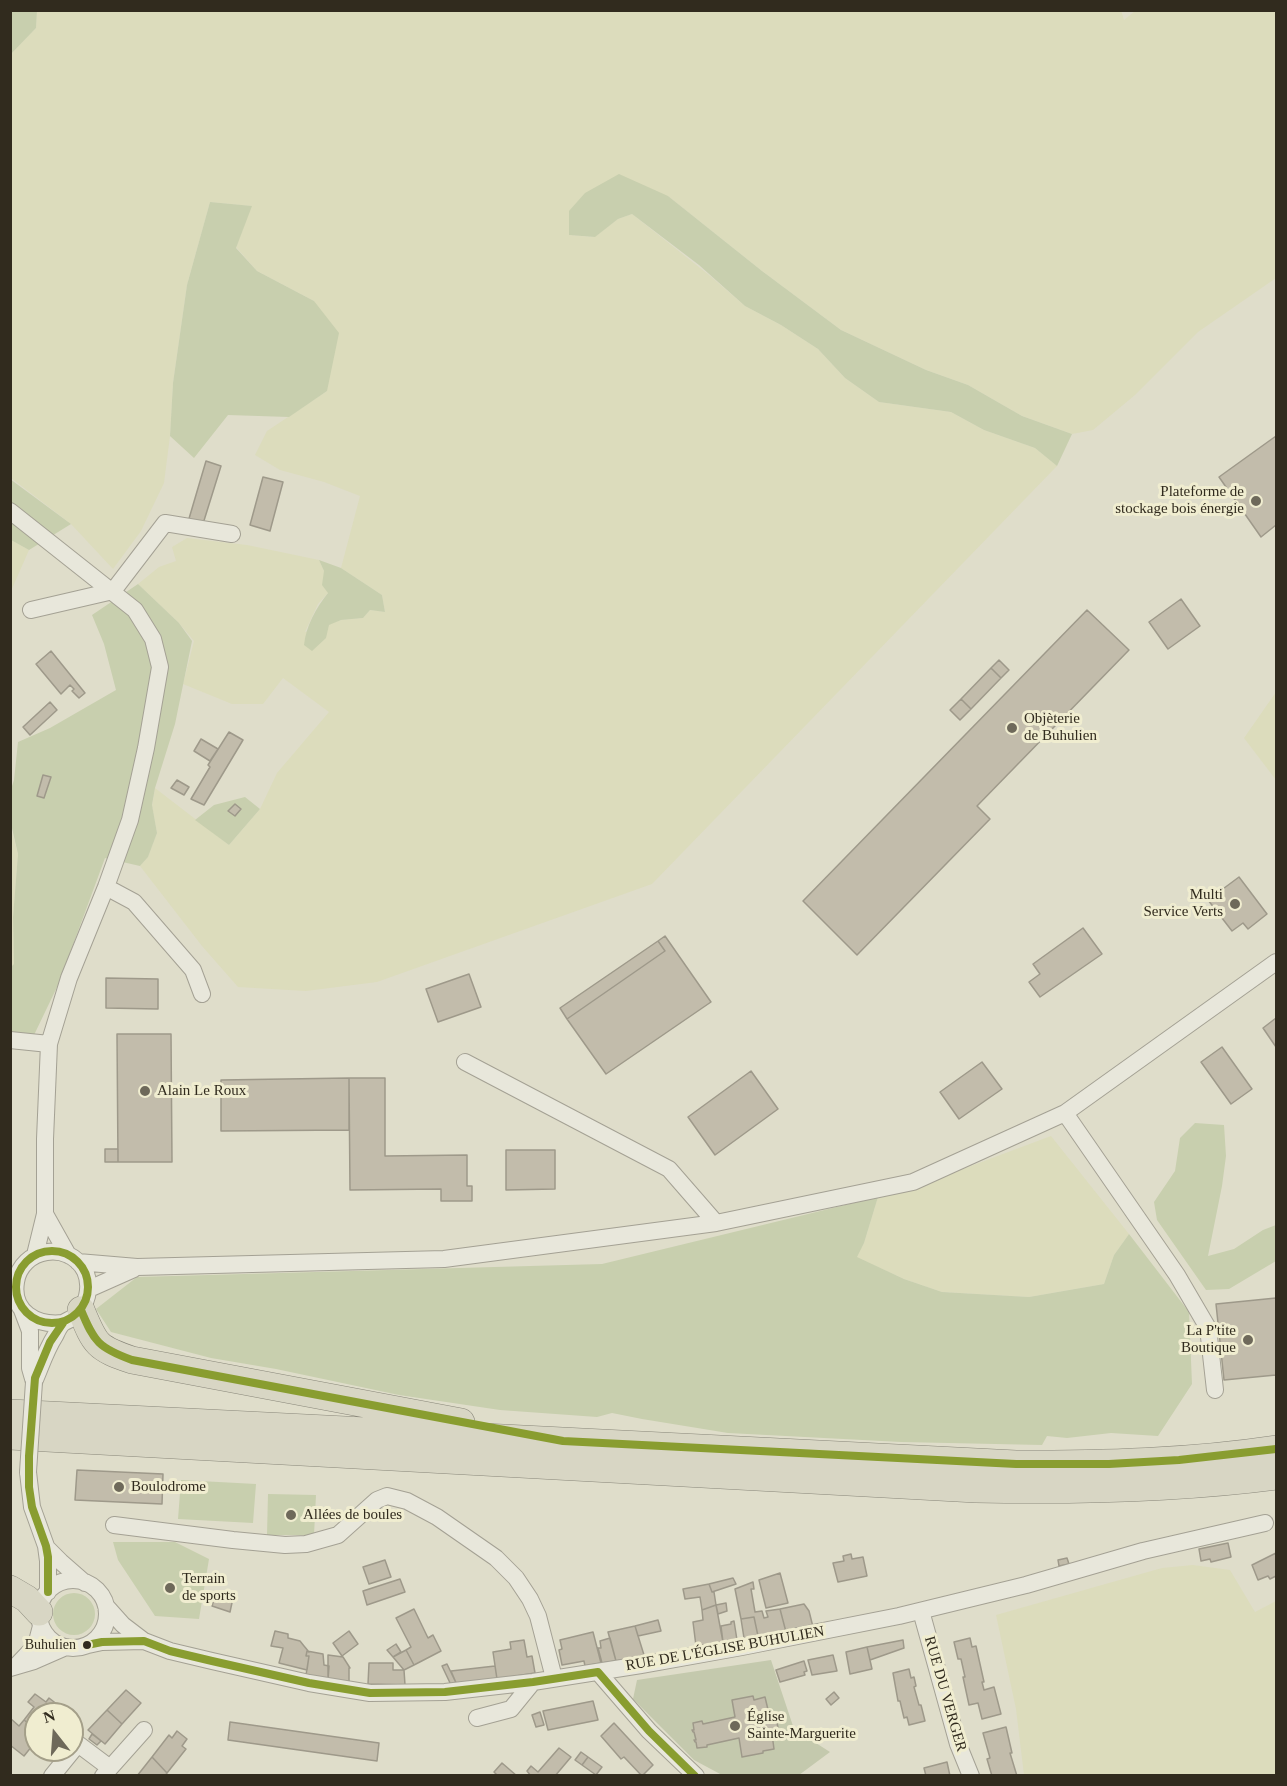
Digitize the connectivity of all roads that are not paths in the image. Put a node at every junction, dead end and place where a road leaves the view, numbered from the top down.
1 (10, 511) edge
2 (232, 534) dead end
3 (113, 591) junction
4 (31, 610) dead end
5 (106, 887) junction
6 (1276, 962) edge
7 (202, 994) dead end
8 (10, 1040) edge
9 (49, 1044) junction
10 (465, 1062) dead end
11 (1065, 1113) junction
12 (45, 1214) junction
13 (716, 1223) junction
14 (73, 1259) junction
15 (23, 1262) edge
16 (137, 1268) junction
17 (15, 1297) edge
18 (78, 1307) junction
19 (34, 1382) junction
20 (1215, 1390) dead end
21 (10, 1413) edge
22 (10, 1436) edge
23 (563, 1441) junction
24 (1276, 1449) edge
25 (1276, 1476) edge
26 (1265, 1523) dead end
27 (114, 1525) dead end
28 (46, 1546) junction
29 (85, 1583) junction
30 (10, 1589) edge
31 (106, 1606) junction
32 (43, 1610) junction
33 (921, 1611) junction
34 (144, 1641) junction
35 (87, 1645) junction
36 (66, 1647) junction
37 (14, 1667) edge
38 (598, 1672) junction
39 (554, 1678) junction
40 (532, 1682) junction
41 (477, 1718) dead end
42 (144, 1730) dead end
43 (107, 1772) edge
44 (693, 1775) edge
45 (52, 1776) edge
46 (971, 1776) edge

1 - 3 street
2 - 3 street
3 - 4 street
3 - 5 street
5 - 7 street
5 - 9 street
6 - 11 street
8 - 9 street
9 - 12 street
10 - 13 street
11 - 13 street
11 - 20 street
12 - 14 street
12 - 15 street
13 - 16 street
14 - 15 street
14 - 16 street
14 - 18 street
15 - 17 street
16 - 18 street
17 - 18 street
17 - 19 street
18 - 19 street
18 - 23 highway
19 - 28 street, bridge
21 - 23 highway
22 - 25 highway
23 - 24 highway
26 - 33 street, RUE DE L'ÉGLISE BUHULIEN
27 - 39 street
28 - 29 street
28 - 32 street
29 - 31 street
29 - 32 street
30 - 32 highway
31 - 34 street, RUE DE L'ÉGLISE BUHULIEN
31 - 35 street
32 - 36 street
32 - 37 street
33 - 38 street, RUE DE L'ÉGLISE BUHULIEN
33 - 46 street, RUE DU VERGER
34 - 35 street, RUE DE L'ÉGLISE BUHULIEN
34 - 40 street, RUE DE L'ÉGLISE BUHULIEN
35 - 36 street
36 - 37 street
38 - 39 street, RUE DE L'ÉGLISE BUHULIEN
38 - 44 street
39 - 40 street, RUE DE L'ÉGLISE BUHULIEN
40 - 41 street
42 - 43 street
43 - 45 street

